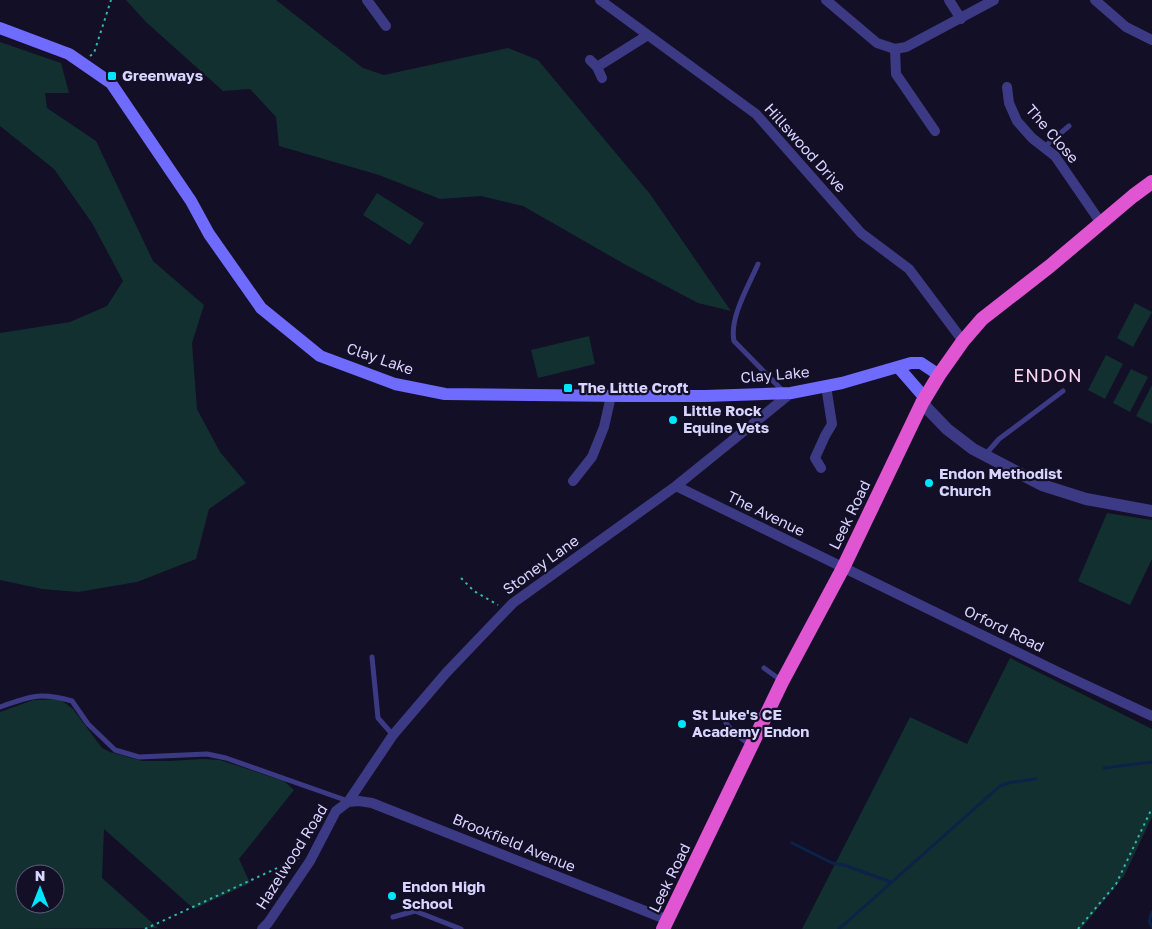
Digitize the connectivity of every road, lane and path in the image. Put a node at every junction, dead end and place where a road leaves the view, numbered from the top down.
1 (111, 0) edge
2 (367, 0) edge
3 (600, 0) edge
4 (826, 0) edge
5 (949, 0) edge
6 (994, 0) edge
7 (1095, 0) edge
8 (961, 19) junction
9 (386, 26) dead end
10 (0, 28) edge
11 (648, 35) junction
12 (1152, 40) edge
13 (895, 49) junction
14 (81, 62) junction
15 (602, 78) dead end
16 (1007, 86) dead end
17 (1069, 126) dead end
18 (935, 131) dead end
19 (1043, 148) junction
20 (1152, 182) edge
21 (1101, 223) junction
22 (758, 264) dead end
23 (963, 341) junction
24 (898, 367) junction
25 (940, 375) junction
26 (826, 386) junction
27 (1063, 391) dead end
28 (788, 393) junction
29 (611, 396) junction
30 (924, 400) junction
31 (984, 455) junction
32 (821, 468) dead end
33 (573, 481) dead end
34 (676, 486) junction
35 (1152, 511) edge
36 (842, 568) junction
37 (461, 578) dead end
38 (506, 610) junction
39 (372, 657) dead end
40 (764, 668) dead end
41 (782, 682) junction
42 (0, 707) edge
43 (1152, 716) edge
44 (726, 723) dead end
45 (393, 735) junction
46 (752, 747) junction
47 (348, 802) junction
48 (1152, 808) edge
49 (299, 858) dead end
50 (392, 917) dead end
51 (666, 924) edge
52 (268, 927) edge
53 (145, 929) edge
54 (461, 929) edge
55 (1078, 929) edge

1 - 14 path
2 - 9 street
3 - 11 street, Hillswood Drive
4 - 13 street
5 - 8 street
6 - 8 street
7 - 12 street
8 - 13 street
10 - 14 main road, Clay Lake
11 - 15 street
11 - 23 street, Hillswood Drive
13 - 18 street
14 - 29 main road, Clay Lake
16 - 19 street, The Close
17 - 19 lane
19 - 21 street, The Close
20 - 21 highway, Leek Road
21 - 23 highway, Leek Road
22 - 28 lane
23 - 25 highway, Leek Road
24 - 25 main road, Clay Lake
24 - 26 main road, Clay Lake
24 - 30 main road
25 - 30 highway, Leek Road
26 - 28 main road, Clay Lake
26 - 32 street
27 - 31 lane
28 - 29 main road, Clay Lake
28 - 34 street, Stoney Lane
29 - 33 street
30 - 31 street
30 - 36 highway, Leek Road
31 - 35 street
34 - 36 street, The Avenue
34 - 38 street, Stoney Lane
36 - 41 highway, Leek Road
36 - 43 street, Orford Road
37 - 38 path
38 - 45 street, Stoney Lane
39 - 45 lane
40 - 41 lane
41 - 46 highway, Leek Road
42 - 47 lane
44 - 46 lane
45 - 47 street, Stoney Lane
46 - 51 highway, Leek Road
47 - 51 street, Brookfield Avenue
47 - 52 street, Hazelwood Road
48 - 55 path
49 - 53 path
50 - 54 lane

